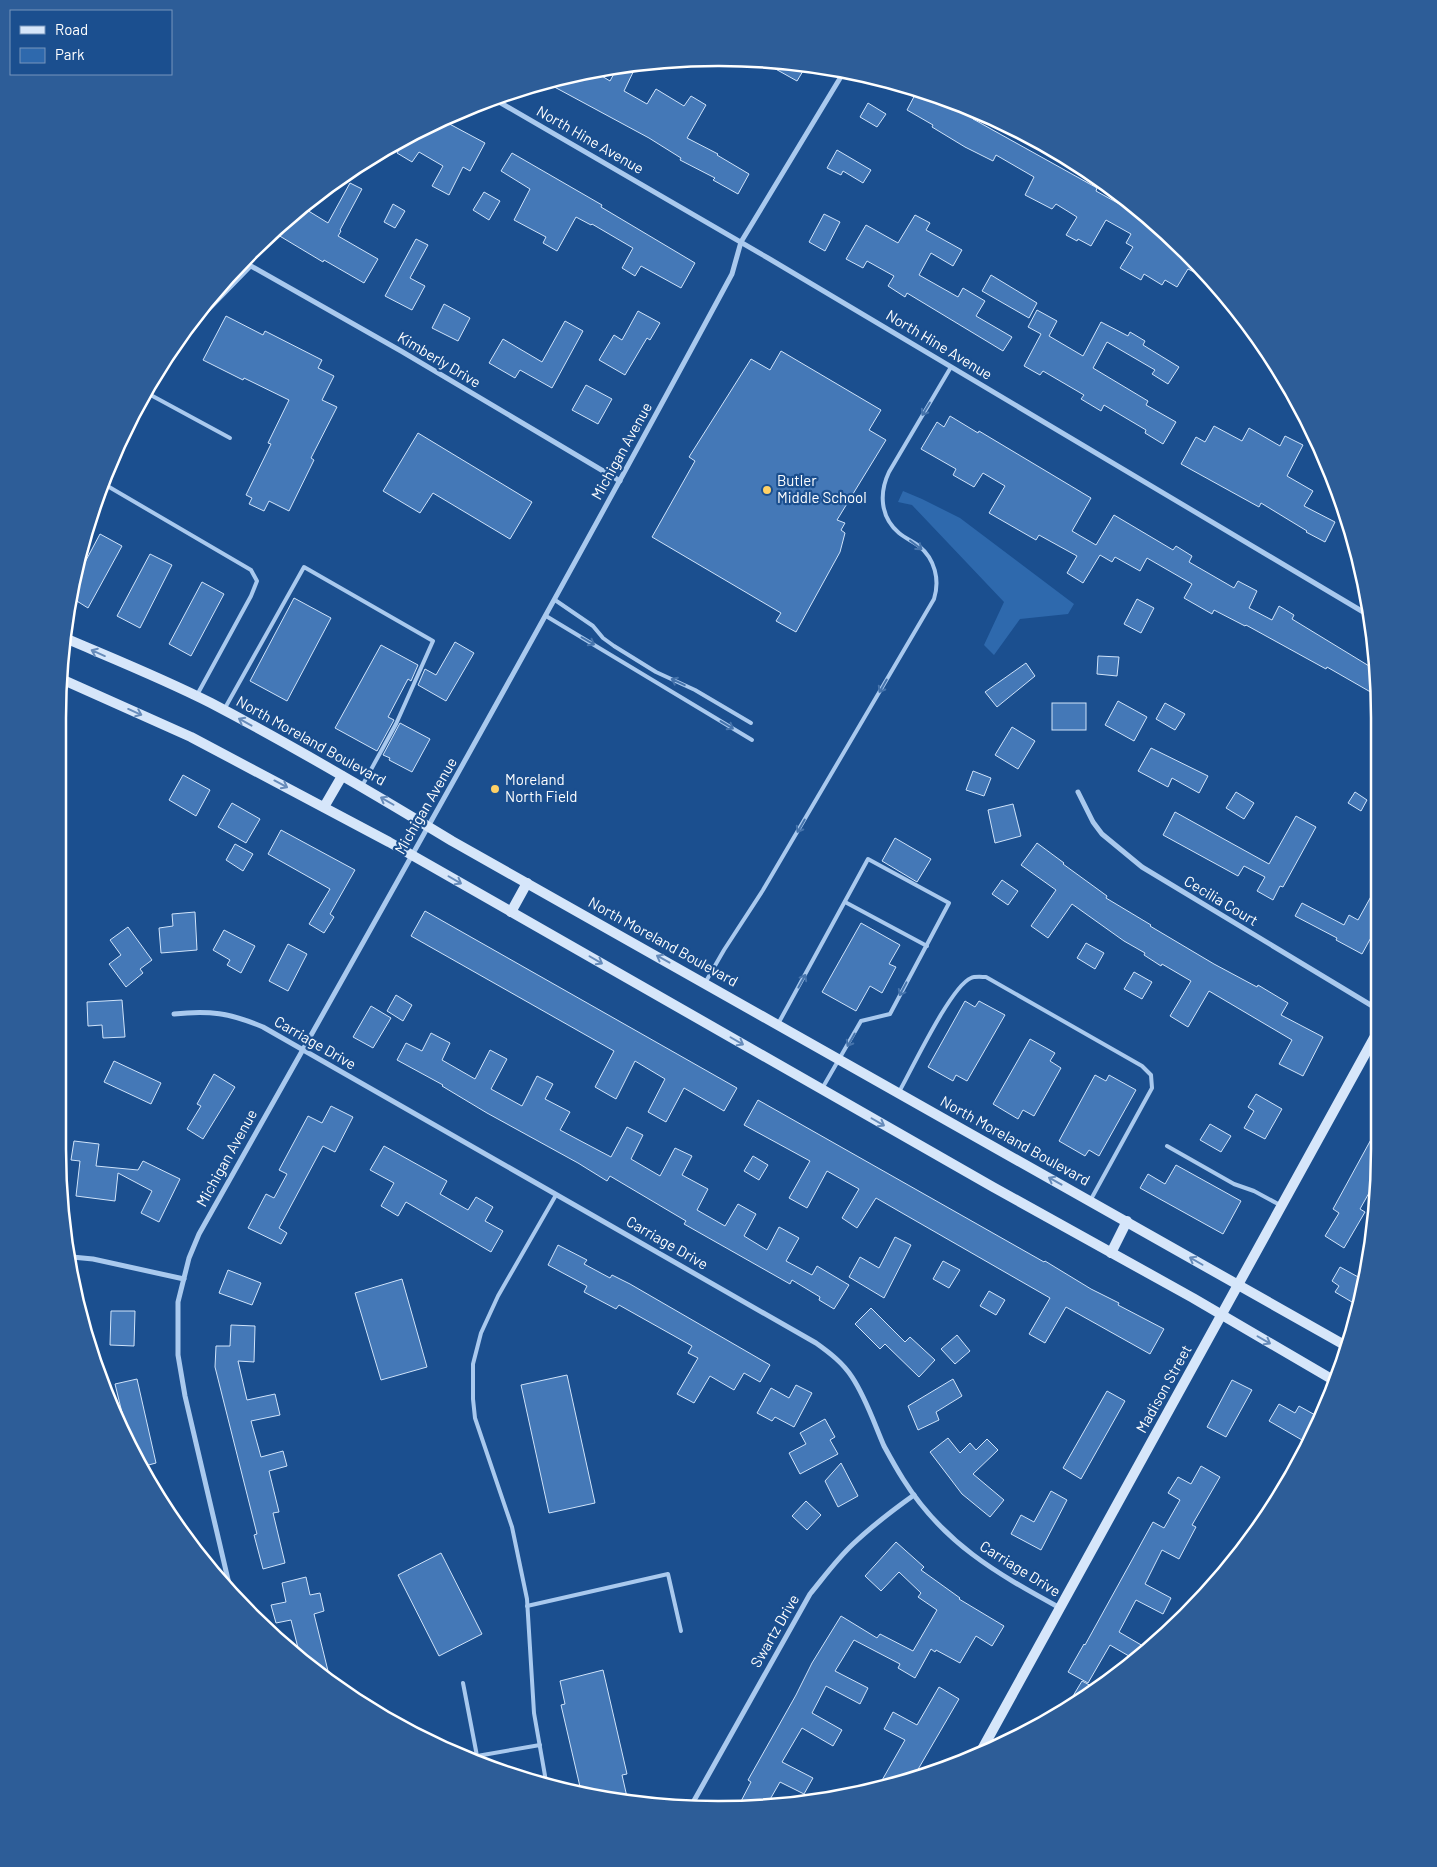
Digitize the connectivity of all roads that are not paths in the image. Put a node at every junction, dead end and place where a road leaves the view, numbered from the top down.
1 (840, 78) edge
2 (502, 104) edge
3 (741, 242) junction
4 (251, 266) joint
5 (219, 298) edge
6 (951, 367) junction
7 (152, 395) edge
8 (230, 438) dead end
9 (620, 481) junction
10 (109, 487) edge
11 (555, 600) junction
12 (1361, 611) edge
13 (546, 616) junction
14 (71, 641) edge
15 (68, 682) edge
16 (196, 696) junction
17 (224, 710) junction
18 (751, 723) dead end
19 (752, 740) dead end
20 (342, 776) junction
21 (362, 787) junction
22 (1078, 792) dead end
23 (324, 807) junction
24 (429, 826) junction
25 (412, 856) junction
26 (527, 882) junction
27 (845, 902) junction
28 (511, 912) junction
29 (926, 946) junction
30 (705, 983) junction
31 (1371, 1005) edge
32 (174, 1014) dead end
33 (778, 1024) junction
34 (1371, 1044) edge
35 (303, 1050) junction
36 (840, 1059) junction
37 (822, 1089) junction
38 (899, 1093) junction
39 (1167, 1146) dead end
40 (556, 1195) junction
41 (1090, 1201) junction
42 (1282, 1207) junction
43 (1127, 1221) junction
44 (1111, 1253) junction
45 (76, 1257) edge
46 (184, 1279) junction
47 (1239, 1285) junction
48 (1222, 1315) junction
49 (1341, 1343) edge
50 (1329, 1377) edge
51 (914, 1495) junction
52 (226, 1574) joint
53 (227, 1578) edge
54 (527, 1606) junction
55 (1060, 1608) junction
56 (681, 1631) dead end
57 (463, 1683) dead end
58 (986, 1743) edge
59 (540, 1746) junction
60 (477, 1754) edge
61 (481, 1755) edge
62 (545, 1778) edge
63 (694, 1800) edge

1 - 3 street, Michigan Avenue
2 - 3 street, North Hine Avenue
3 - 6 street, North Hine Avenue
3 - 9 street, Michigan Avenue
4 - 5 lane
4 - 9 street, Kimberly Drive
6 - 12 street, North Hine Avenue
6 -> 30 lane
7 - 8 lane
9 - 11 street, Michigan Avenue
10 - 16 lane
11 - 13 street, Michigan Avenue
18 -> 11 lane
13 -> 19 lane
13 - 24 street, Michigan Avenue
16 -> 14 street, North Moreland Boulevard
15 -> 23 street
16 - 17 street, North Moreland Boulevard
20 -> 17 street, North Moreland Boulevard
17 - 21 lane
20 - 21 street, North Moreland Boulevard
20 - 23 street
24 -> 21 street, North Moreland Boulevard
22 - 31 street, Cecilia Court
23 - 25 street
24 - 25 street, Michigan Avenue
24 - 26 street, North Moreland Boulevard
25 -> 28 street
25 - 35 street, Michigan Avenue
26 - 28 street
30 -> 26 street, North Moreland Boulevard
27 - 29 lane
27 - 29 lane
33 -> 27 lane
28 -> 37 street
29 -> 36 lane
30 - 33 street, North Moreland Boulevard
32 - 35 street, Carriage Drive
33 - 36 street, North Moreland Boulevard
34 - 42 street, Madison Street
35 - 40 street, Carriage Drive
35 - 46 street, Michigan Avenue
36 - 37 lane
36 - 38 street, North Moreland Boulevard
37 -> 44 street
41 -> 38 street, North Moreland Boulevard
38 - 41 lane
39 - 42 lane
40 - 51 street, Carriage Drive
40 - 54 lane
41 - 43 street, North Moreland Boulevard
42 - 47 street, Madison Street
43 - 44 street
47 -> 43 street, North Moreland Boulevard
44 - 48 street
45 - 46 street
46 - 52 street, Michigan Avenue
47 - 48 street, Madison Street
47 - 49 street, North Moreland Boulevard
48 -> 50 street
48 - 55 street, Madison Street
51 - 55 street, Carriage Drive
51 - 63 street, Swartz Drive
52 - 53 street, Michigan Avenue
54 - 56 lane
54 - 59 lane
55 - 58 street, Madison Street
57 - 60 lane
59 - 61 lane
59 - 62 lane

